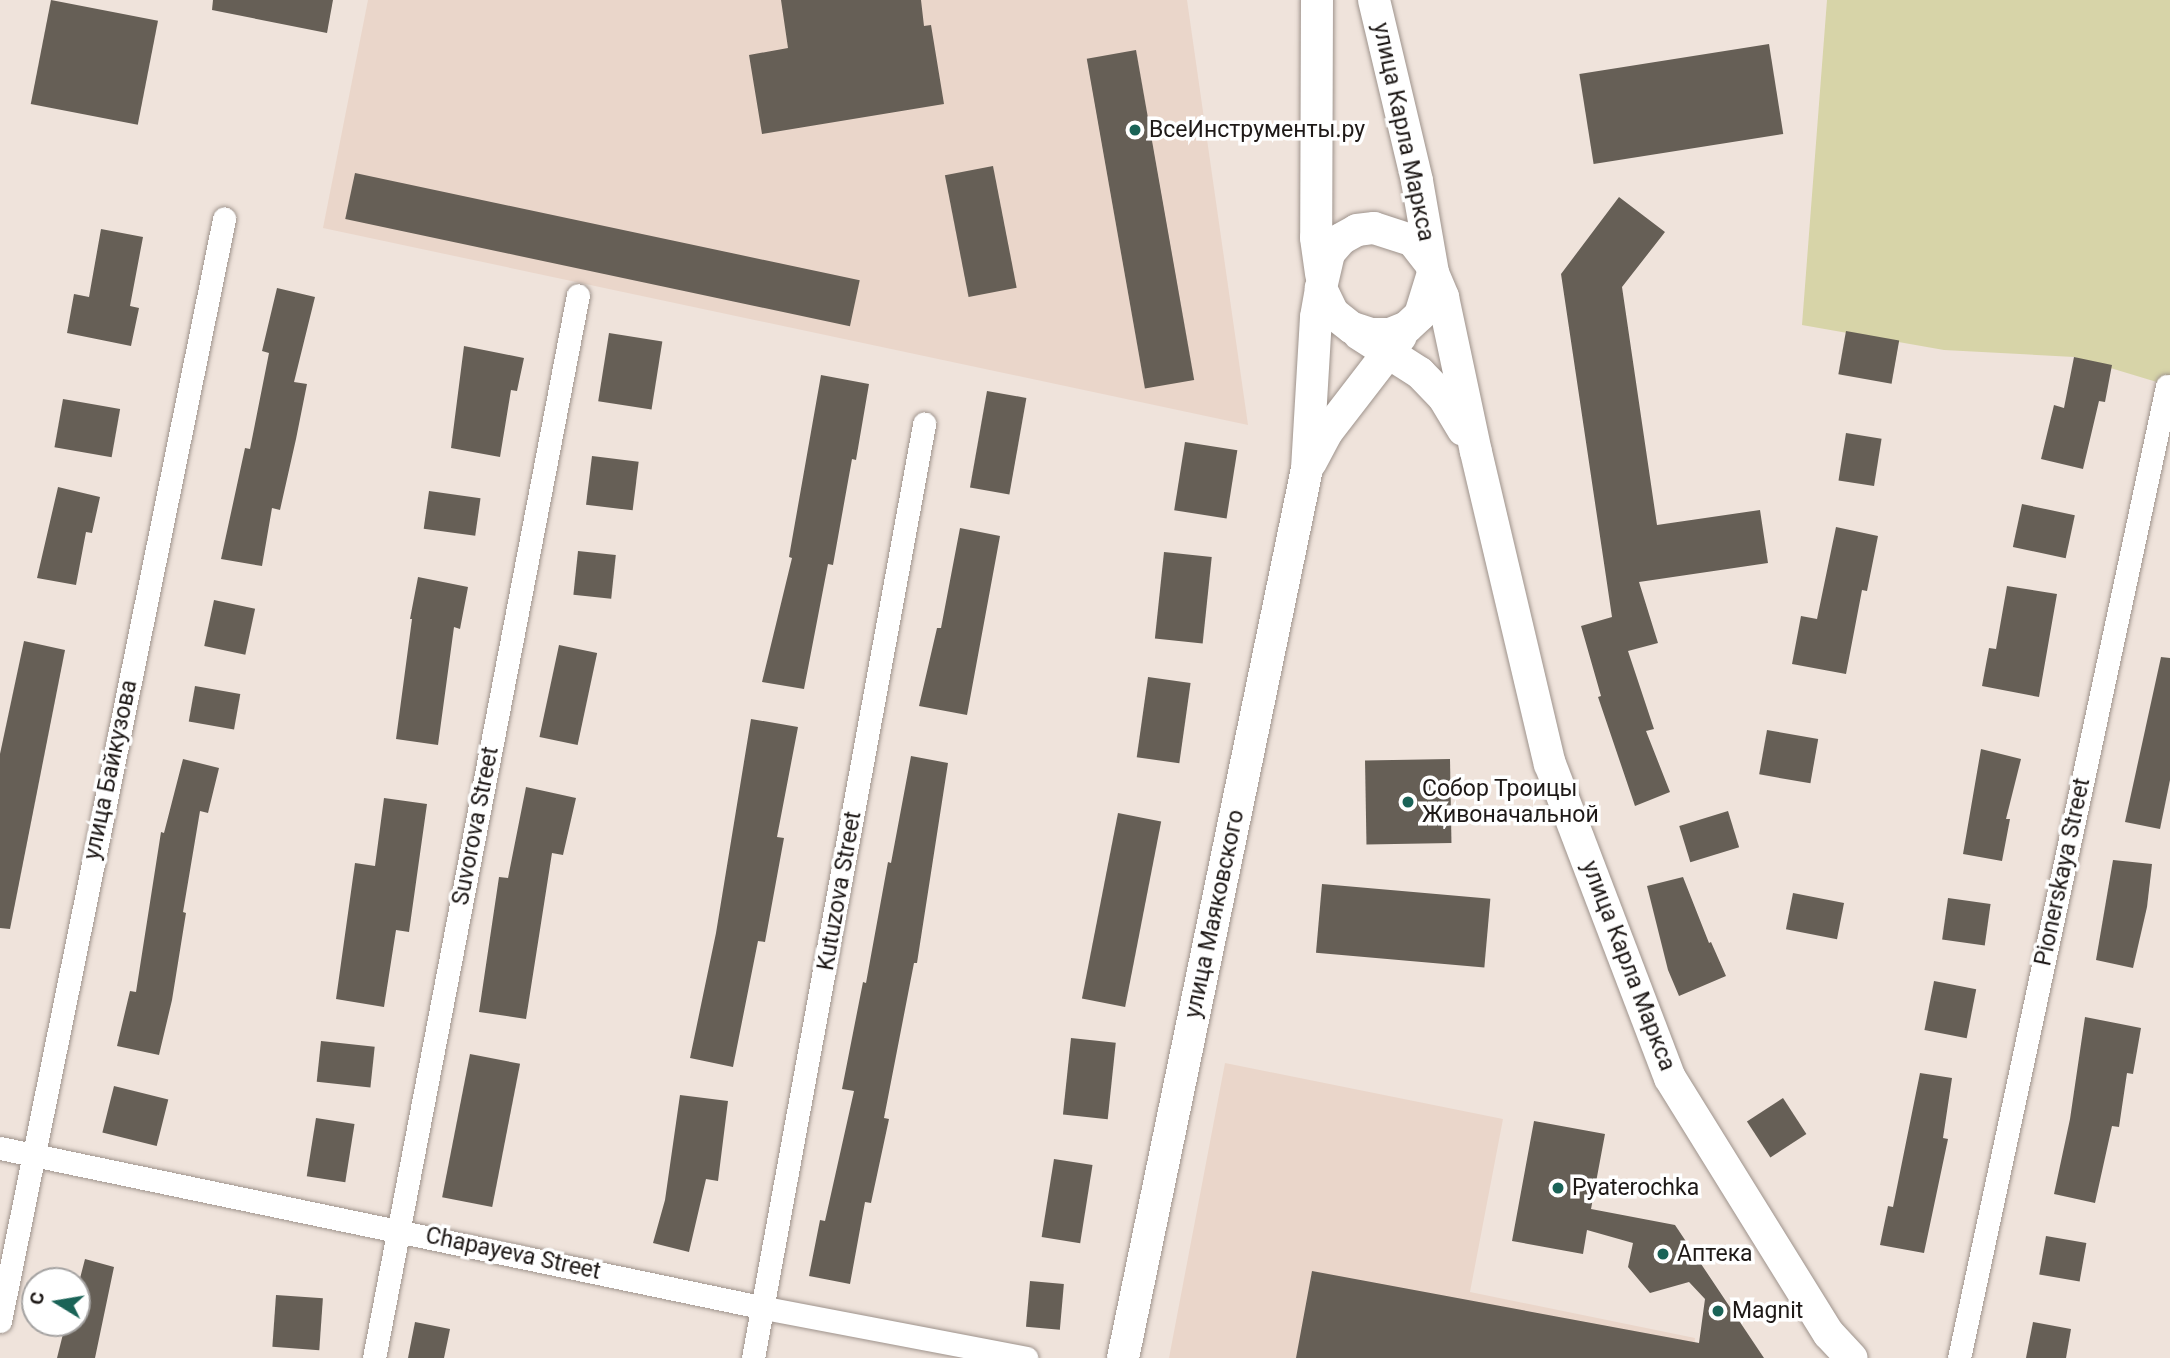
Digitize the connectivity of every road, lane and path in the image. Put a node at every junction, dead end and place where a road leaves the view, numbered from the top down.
1 (1317, 0) edge
2 (1374, 0) edge
3 (224, 219) dead end
4 (1432, 269) junction
5 (1321, 282) junction
6 (578, 295) dead end
7 (1407, 327) junction
8 (1352, 328) junction
9 (1389, 353) junction
10 (2167, 386) dead end
11 (924, 424) dead end
12 (1476, 452) junction
13 (1307, 470) junction
14 (0, 1148) edge
15 (32, 1155) junction
16 (399, 1229) junction
17 (765, 1308) junction
18 (0, 1321) edge
19 (374, 1358) edge
20 (754, 1358) edge
21 (1026, 1358) edge
22 (1123, 1358) edge
23 (1851, 1358) edge
24 (1959, 1358) edge

1 - 5 main road
2 - 4 main road, улица Карла Маркса
3 - 15 street, улица Байкузова
4 - 5 main road
4 - 7 main road
4 - 12 main road, улица Карла Маркса
5 - 8 main road
5 - 13 main road, улица Маяковского
6 - 16 street, Suvorova Street
7 - 8 main road
7 - 9 main road, улица Маяковского
8 - 9 main road, улица Карла Маркса
9 - 12 main road, улица Карла Маркса
9 - 13 main road, улица Маяковского
10 - 24 street, Pionerskaya Street
11 - 17 street, Kutuzova Street
12 - 23 main road, улица Карла Маркса
13 - 22 main road, улица Маяковского
14 - 15 street, Chapayeva Street
15 - 16 street, Chapayeva Street
15 - 18 street, улица Байкузова
16 - 17 street, Chapayeva Street
16 - 19 street, Suvorova Street
17 - 20 street, Kutuzova Street
17 - 21 street, Chapayeva Street

